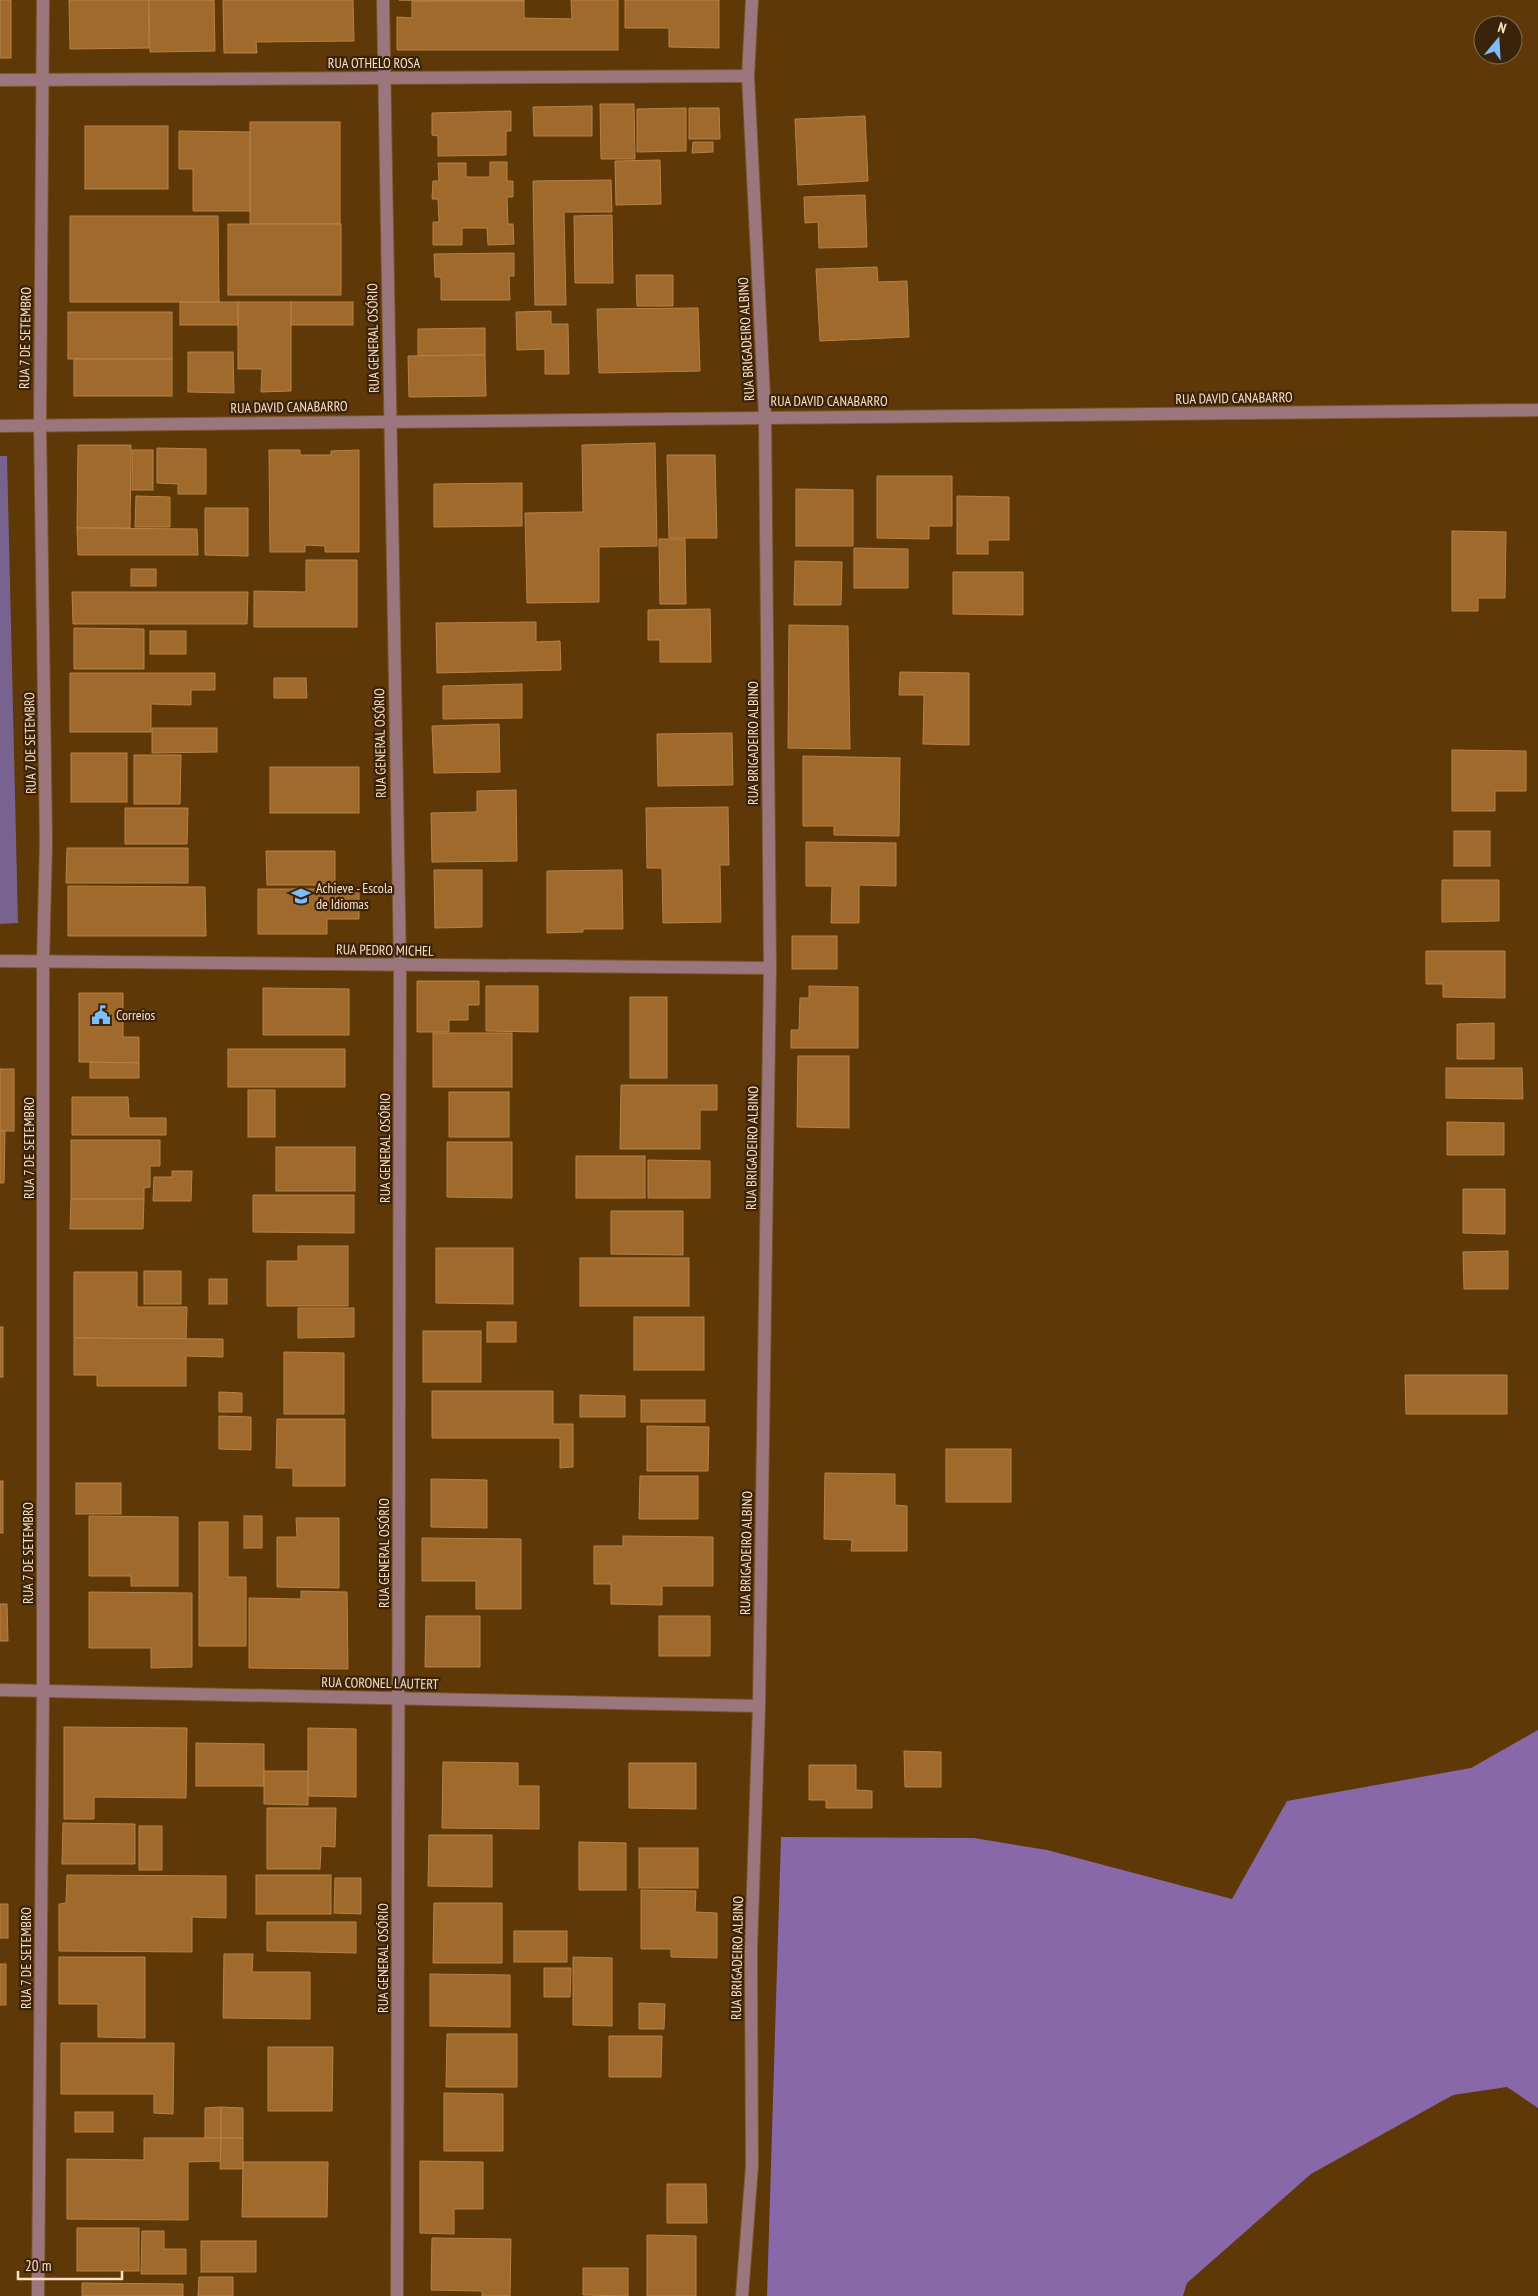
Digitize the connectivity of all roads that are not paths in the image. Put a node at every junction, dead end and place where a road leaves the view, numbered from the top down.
1 (43, 0) edge
2 (384, 0) edge
3 (752, 0) edge
4 (748, 76) junction
5 (384, 78) junction
6 (43, 79) junction
7 (0, 80) edge
8 (1538, 410) edge
9 (765, 416) junction
10 (389, 421) junction
11 (40, 425) junction
12 (0, 426) edge
13 (0, 961) edge
14 (44, 961) junction
15 (400, 965) junction
16 (770, 968) junction
17 (0, 1690) edge
18 (43, 1691) junction
19 (399, 1699) junction
20 (758, 1706) junction
21 (38, 2296) edge
22 (397, 2296) edge
23 (742, 2296) edge

1 - 6 street, RUA 7 DE SETEMBRO
2 - 5 street, RUA GENERAL OSÓRIO
3 - 4 street, RUA BRIGADEIRO ALBINO
4 - 5 street, RUA OTHELO ROSA
4 - 9 street, RUA BRIGADEIRO ALBINO
5 - 6 street, RUA OTHELO ROSA
5 - 10 street, RUA GENERAL OSÓRIO
6 - 7 street, RUA OTHELO ROSA
6 - 11 street, RUA 7 DE SETEMBRO
8 - 9 street, RUA DAVID CANABARRO
9 - 10 street, RUA DAVID CANABARRO
9 - 16 street, RUA BRIGADEIRO ALBINO
10 - 11 street, RUA DAVID CANABARRO
10 - 15 street, RUA GENERAL OSÓRIO
11 - 12 street, RUA DAVID CANABARRO
11 - 14 street, RUA 7 DE SETEMBRO
13 - 14 street, RUA PEDRO MICHEL
14 - 15 street, RUA PEDRO MICHEL
14 - 18 street, RUA 7 DE SETEMBRO
15 - 16 street, RUA PEDRO MICHEL
15 - 19 street, RUA GENERAL OSÓRIO
16 - 20 street, RUA BRIGADEIRO ALBINO
17 - 18 street, RUA CORONEL LAUTERT
18 - 19 street, RUA CORONEL LAUTERT
18 - 21 street, RUA 7 DE SETEMBRO
19 - 20 street, RUA CORONEL LAUTERT
19 - 22 street, RUA GENERAL OSÓRIO
20 - 23 street, RUA BRIGADEIRO ALBINO

